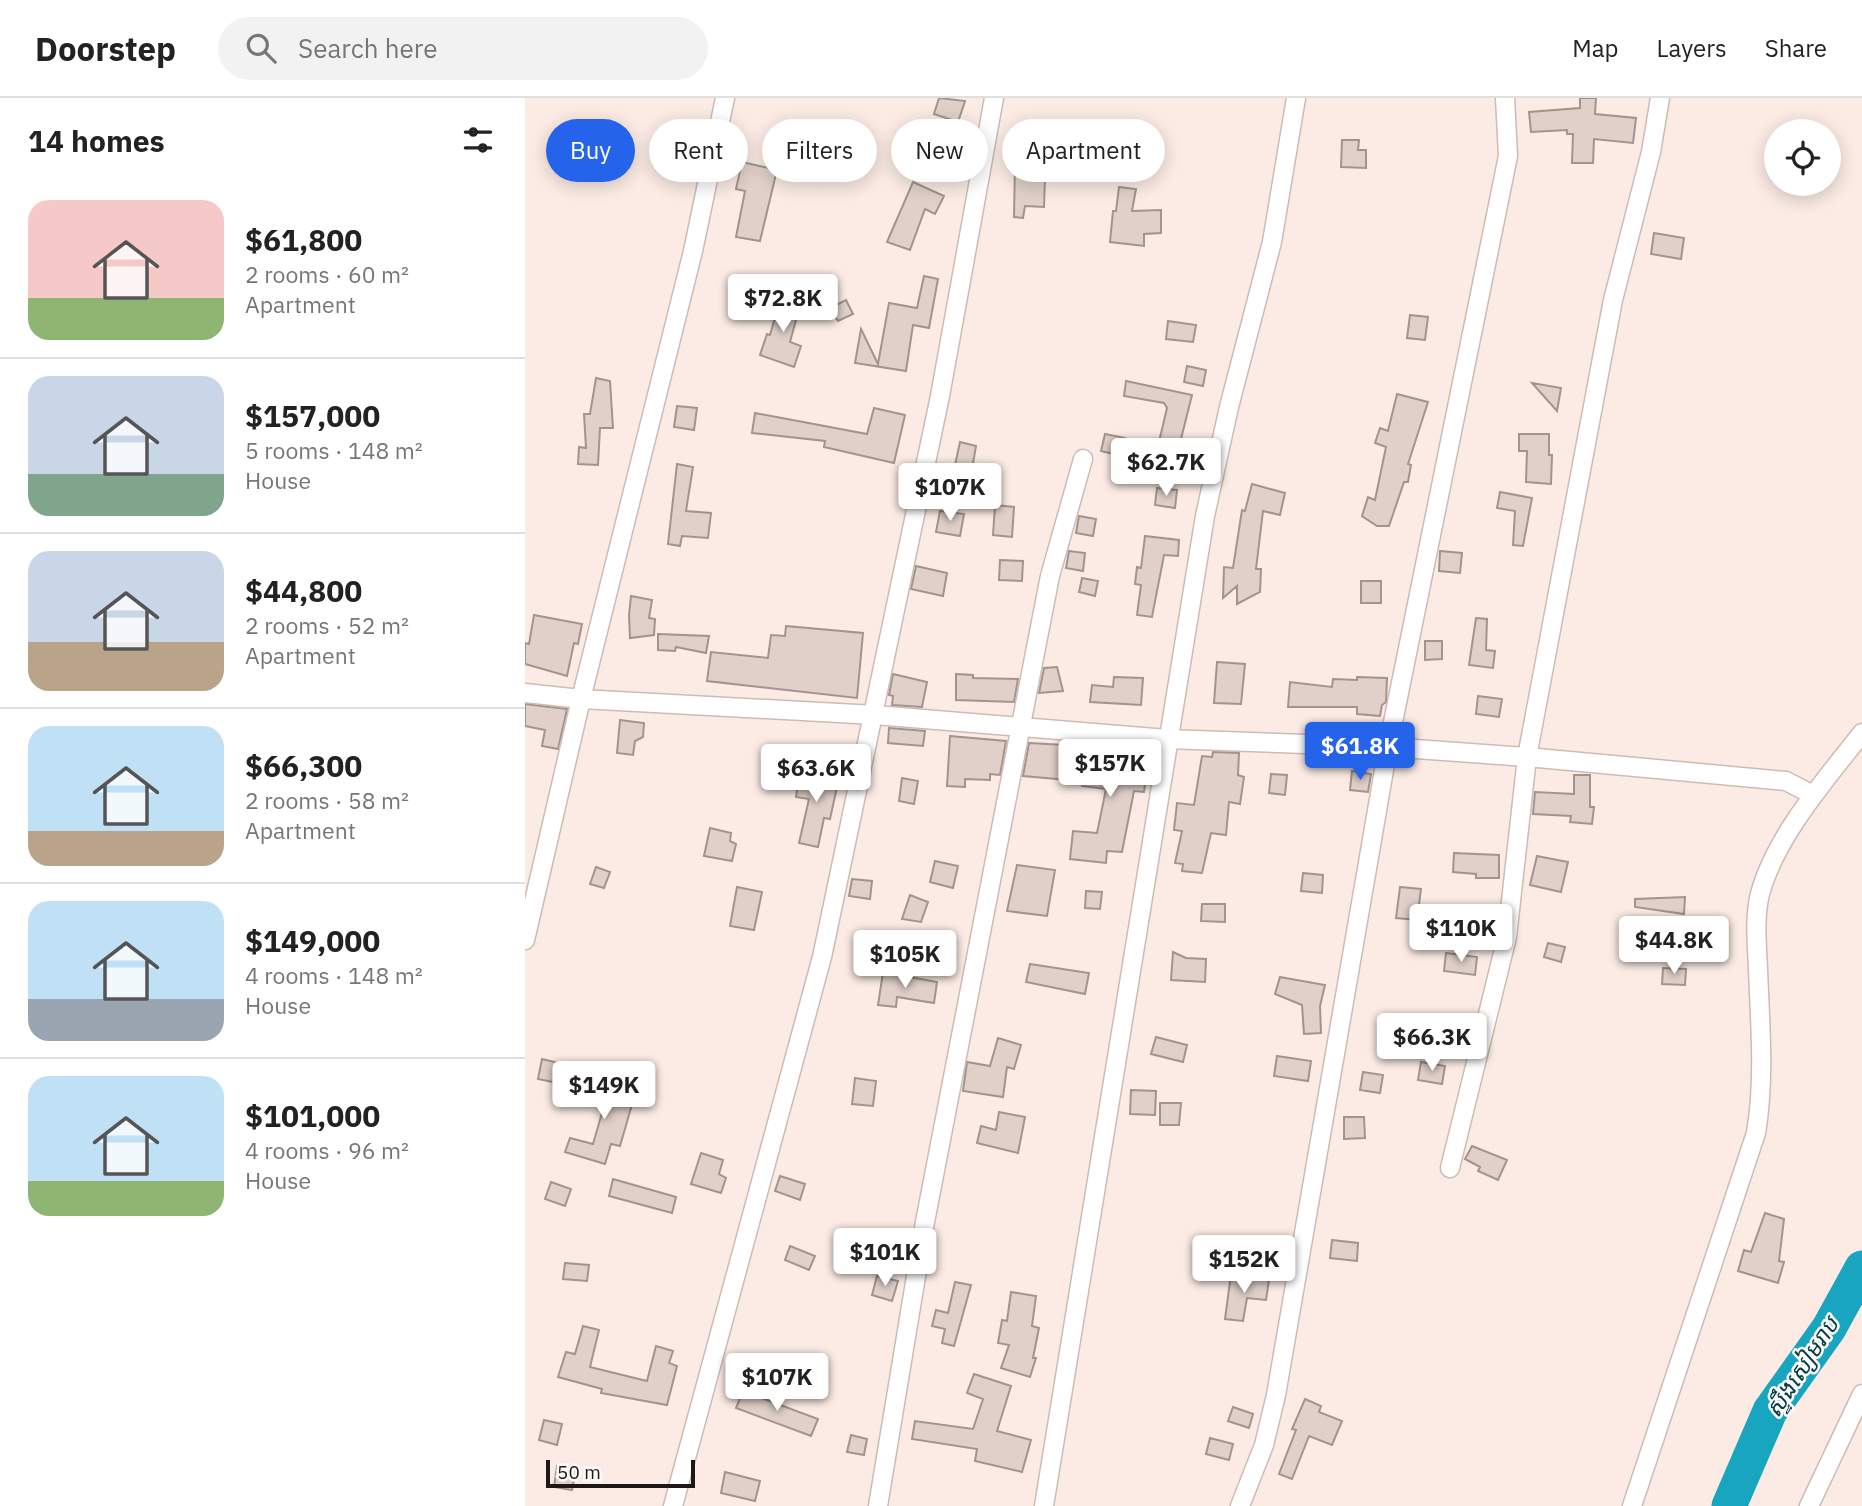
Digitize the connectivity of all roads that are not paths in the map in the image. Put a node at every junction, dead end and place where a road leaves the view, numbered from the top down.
1 (725, 98) edge
2 (994, 98) edge
3 (1296, 98) edge
4 (1505, 98) edge
5 (1660, 98) edge
6 (1083, 459) dead end
7 (525, 693) edge
8 (581, 699) junction
9 (875, 715) junction
10 (1021, 727) junction
11 (1862, 733) edge
12 (1167, 739) junction
13 (1388, 747) junction
14 (1527, 757) junction
15 (1813, 795) junction
16 (525, 940) edge
17 (1450, 1168) dead end
18 (1862, 1394) edge
19 (673, 1506) edge
20 (878, 1506) edge
21 (1044, 1506) edge
22 (1240, 1506) edge
23 (1632, 1506) edge
24 (1809, 1506) edge

1 - 8 street
2 - 9 street
3 - 12 street
4 - 13 street
5 - 14 street
6 - 10 street
7 - 8 street
8 - 9 street
8 - 16 street
9 - 10 street
9 - 19 street
10 - 12 street
10 - 20 street
11 - 15 street
12 - 13 street
12 - 21 street
13 - 14 street
13 - 22 street
14 - 15 street
14 - 17 street
15 - 23 street
18 - 24 street

